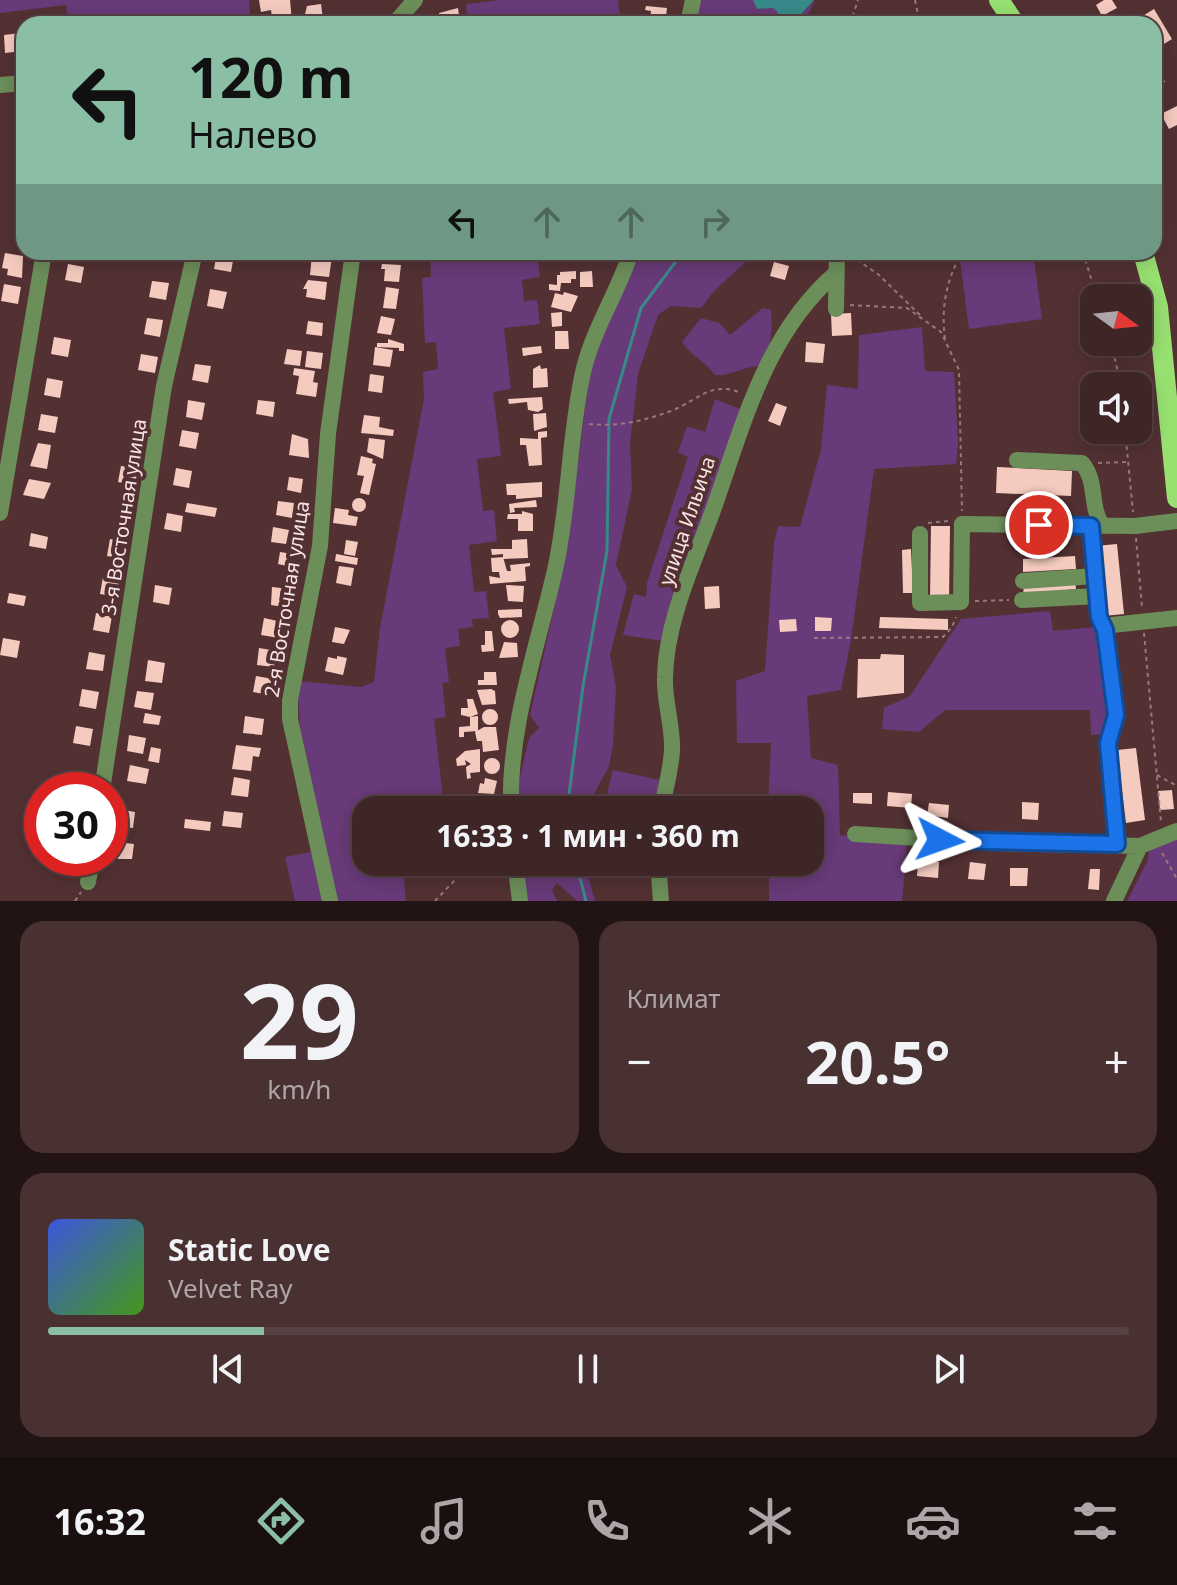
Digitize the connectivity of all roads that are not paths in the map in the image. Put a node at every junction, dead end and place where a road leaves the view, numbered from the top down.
1 (415, 0) edge
2 (401, 16) edge
3 (43, 260) edge
4 (193, 260) edge
5 (352, 260) edge
6 (627, 260) edge
7 (837, 260) edge
8 (1145, 260) edge
9 (836, 273) junction
10 (841, 307) road end
11 (1017, 460) dead end
12 (1177, 488) edge
13 (0, 513) edge
14 (1177, 521) edge
15 (1096, 525) junction
16 (920, 534) road end
17 (1095, 576) junction
18 (1023, 581) dead end
19 (1097, 596) junction
20 (1022, 600) road end
21 (1177, 618) edge
22 (1103, 626) junction
23 (105, 772) edge
24 (510, 796) edge
25 (664, 796) edge
26 (1177, 831) edge
27 (855, 834) dead end
28 (1117, 844) junction
29 (1145, 844) junction
30 (89, 876) edge
31 (517, 876) edge
32 (659, 876) edge
33 (88, 882) dead end
34 (330, 901) edge
35 (520, 901) edge
36 (661, 901) edge
37 (1114, 901) edge

1 - 2 street
3 - 13 street
4 - 23 street, 3-я Восточная улица
5 - 34 street, 2-я Восточная улица
6 - 24 street
7 - 9 street
8 - 12 main road
9 - 10 street
9 - 25 street, улица Ильича
11 - 15 street
14 - 15 street
15 - 16 street
15 - 17 street
17 - 18 street
17 - 19 street
19 - 20 street
19 - 22 street
21 - 22 street
22 - 28 street
26 - 29 street
27 - 28 street
28 - 29 street
29 - 37 street
30 - 33 street
31 - 35 street
32 - 36 street

